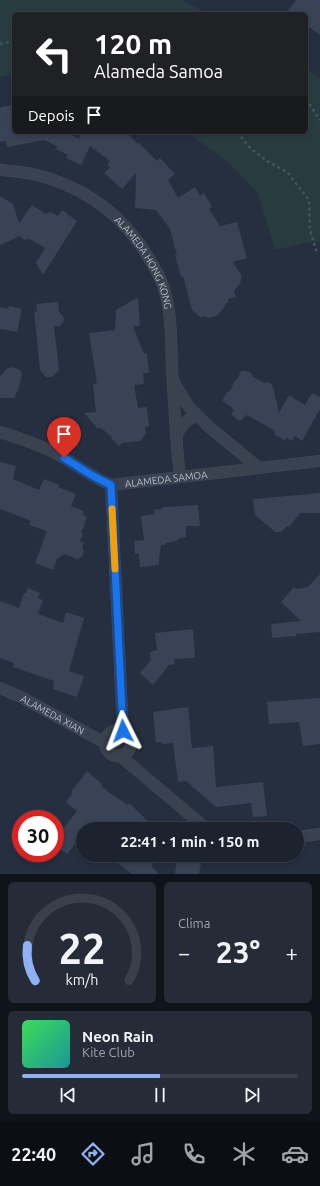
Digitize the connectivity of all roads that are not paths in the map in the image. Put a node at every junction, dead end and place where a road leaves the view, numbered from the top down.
1 (0, 170) edge
2 (173, 379) junction
3 (197, 416) junction
4 (0, 432) edge
5 (176, 438) junction
6 (320, 461) edge
7 (259, 468) junction
8 (180, 477) junction
9 (111, 485) junction
10 (0, 688) edge
11 (123, 731) junction
12 (106, 743) junction
13 (119, 755) junction
14 (199, 822) edge
15 (320, 834) edge
16 (304, 836) edge

1 - 2 street, ALAMEDA HONG KONG
2 - 3 street
2 - 5 street, ALAMEDA HONG KONG
3 - 5 street
3 - 7 street
4 - 9 street, ALAMEDA SAMOA
5 - 8 street, ALAMEDA HONG KONG
6 - 7 street, ALAMEDA SAMOA
7 - 8 street, ALAMEDA SAMOA
8 - 9 street, ALAMEDA SAMOA
9 - 11 street
10 - 12 street, ALAMEDA XIAN
11 - 12 street
11 - 13 street
12 - 13 street
13 - 14 street
15 - 16 street

